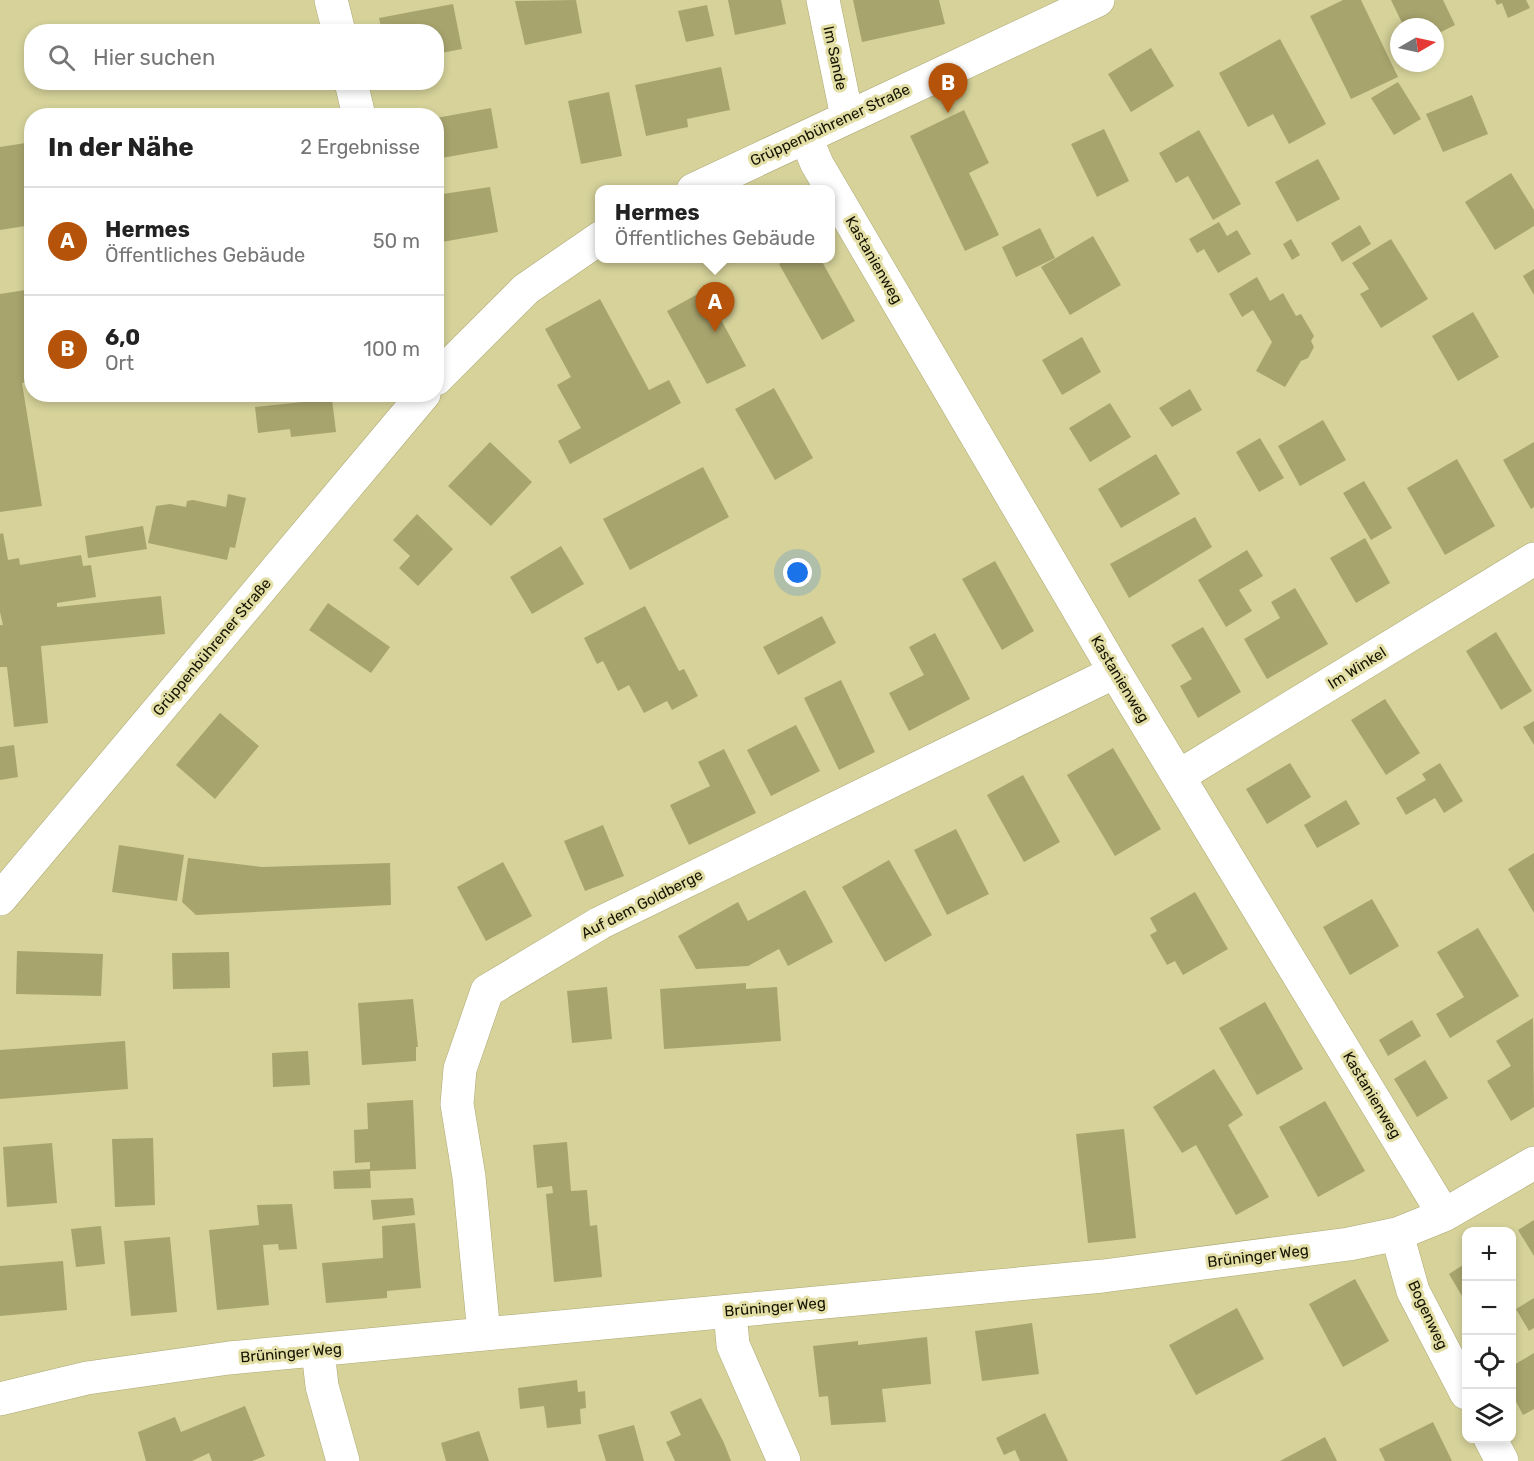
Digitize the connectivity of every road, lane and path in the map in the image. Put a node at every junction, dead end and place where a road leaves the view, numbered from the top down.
1 (331, 0) edge
2 (823, 0) edge
3 (1098, 0) edge
4 (337, 24) edge
5 (353, 90) edge
6 (357, 108) edge
7 (847, 117) junction
8 (806, 138) junction
9 (702, 185) edge
10 (829, 185) edge
11 (835, 195) edge
12 (595, 241) edge
13 (444, 371) edge
14 (416, 402) edge
15 (1534, 559) edge
16 (1115, 672) junction
17 (1179, 776) junction
18 (0, 899) edge
19 (1534, 1163) edge
20 (1444, 1215) junction
21 (1397, 1234) junction
22 (730, 1311) junction
23 (484, 1334) junction
24 (318, 1351) junction
25 (1465, 1389) edge
26 (0, 1399) edge
27 (1493, 1443) edge
28 (343, 1461) edge
29 (784, 1461) edge
30 (1502, 1461) edge

1 - 4 street
2 - 7 street, Im Sande
3 - 7 street, Grüppenbührener Straße
5 - 6 street
7 - 8 street, Grüppenbührener Straße
8 - 9 street, Grüppenbührener Straße
8 - 10 street, Kastanienweg
11 - 16 street, Kastanienweg
12 - 13 street, Grüppenbührener Straße
14 - 18 street, Grüppenbührener Straße
15 - 17 street, Im Winkel
16 - 17 street, Kastanienweg
16 - 23 street, Auf dem Goldberge
17 - 20 street, Kastanienweg
19 - 20 street, Brüninger Weg
20 - 21 street, Brüninger Weg
21 - 22 street, Brüninger Weg
21 - 25 street, Bogenweg
22 - 23 street, Brüninger Weg
22 - 29 street
23 - 24 street, Brüninger Weg
24 - 26 street, Brüninger Weg
24 - 28 street
27 - 30 street

